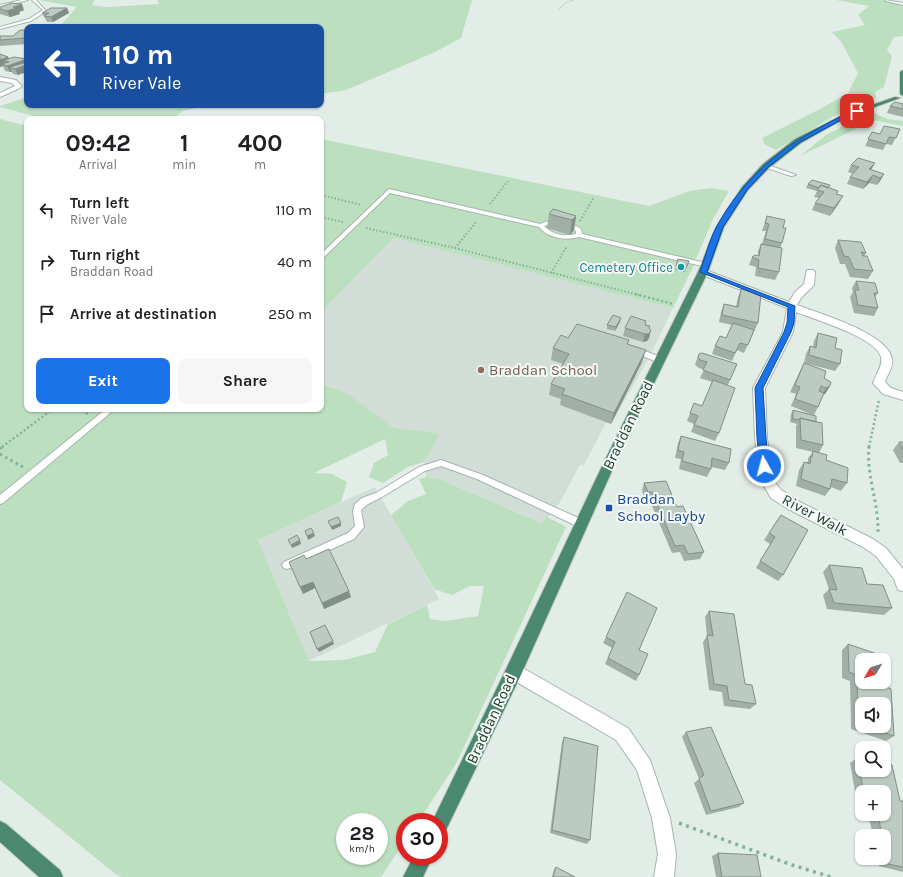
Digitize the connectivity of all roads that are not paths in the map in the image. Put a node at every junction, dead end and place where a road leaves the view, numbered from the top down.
1 (26, 0) edge
2 (34, 0) edge
3 (887, 0) edge
4 (903, 4) edge
5 (0, 6) edge
6 (0, 28) edge
7 (903, 72) edge
8 (0, 79) edge
9 (0, 95) edge
10 (901, 96) edge
11 (766, 166) junction
12 (793, 175) dead end
13 (541, 226) junction
14 (576, 236) junction
15 (324, 254) edge
16 (705, 268) junction
17 (810, 272) dead end
18 (792, 306) junction
19 (631, 349) edge
20 (660, 360) junction
21 (903, 396) edge
22 (108, 412) edge
23 (0, 500) edge
24 (582, 524) junction
25 (287, 565) dead end
26 (903, 585) edge
27 (514, 671) junction
28 (445, 813) edge
29 (0, 830) edge
30 (419, 865) edge
31 (53, 877) edge
32 (413, 877) edge
33 (664, 877) edge

1 - 5 lane
2 - 6 lane
3 - 4 lane
7 - 10 highway
8 - 9 street
10 - 11 highway, Braddan Road
11 - 12 lane
11 - 16 highway, Braddan Road
13 - 14 lane
13 - 14 lane
13 - 15 lane
14 - 16 lane
16 - 18 street
16 - 20 highway, Braddan Road
17 - 18 street, River Walk
18 - 21 street
18 - 26 street, River Walk
19 - 20 lane
20 - 24 highway, Braddan Road
22 - 23 lane
24 - 25 lane
24 - 27 highway, Braddan Road
27 - 28 highway, Braddan Road
27 - 33 street
29 - 31 highway
30 - 32 highway

